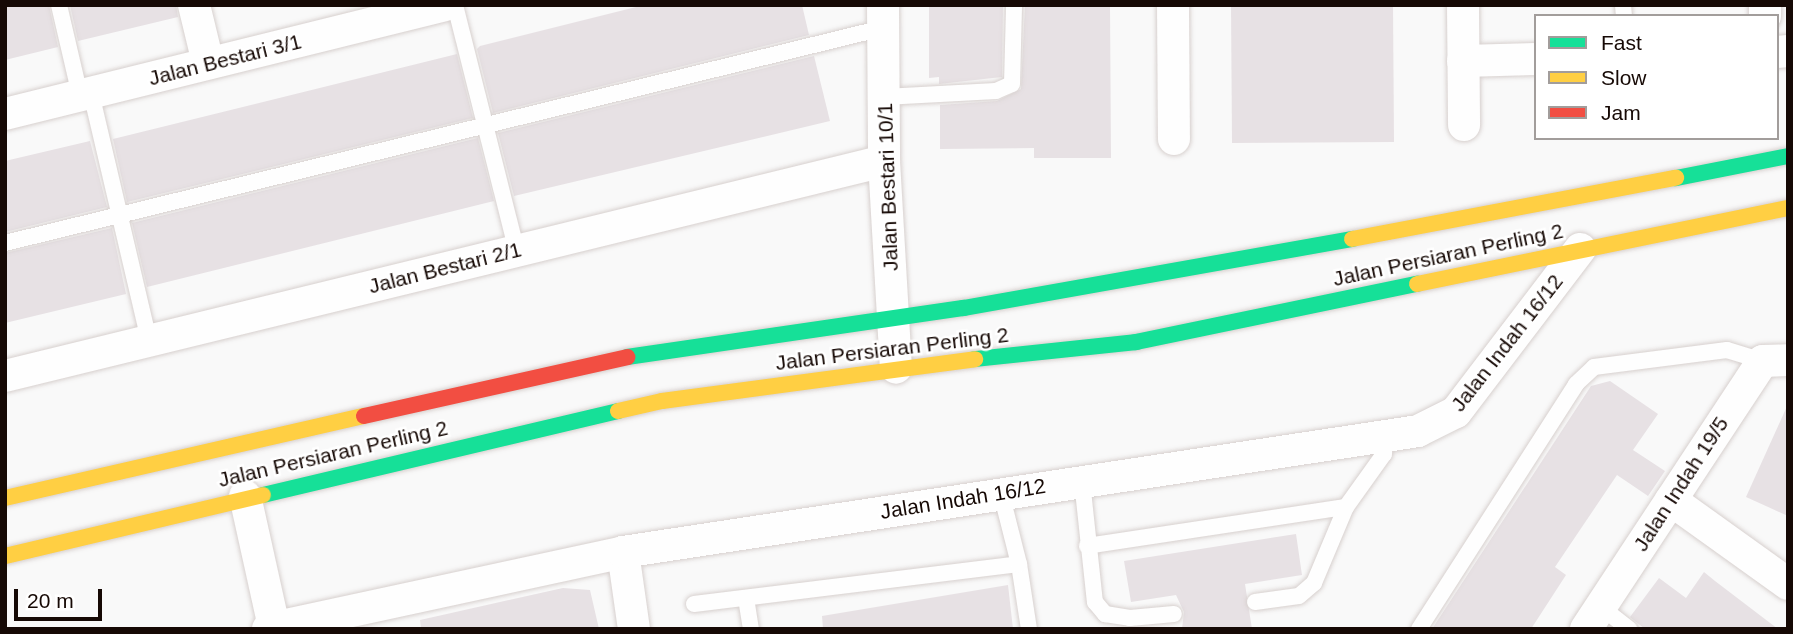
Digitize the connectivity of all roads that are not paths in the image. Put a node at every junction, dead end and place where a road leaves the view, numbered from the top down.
1 (59, 5) edge
2 (194, 5) edge
3 (444, 5) edge
4 (454, 5) edge
5 (1014, 5) edge
6 (1173, 5) edge
7 (1463, 5) edge
8 (365, 15) edge
9 (883, 17) edge
10 (1534, 59) edge
11 (1463, 61) junction
12 (208, 63) junction
13 (86, 94) junction
14 (884, 97) junction
15 (5, 114) edge
16 (1464, 125) dead end
17 (486, 128) junction
18 (1174, 139) dead end
19 (1788, 156) edge
20 (884, 161) junction
21 (1788, 208) edge
22 (119, 214) junction
23 (5, 243) edge
24 (1580, 249) junction
25 (517, 251) junction
26 (894, 317) junction
27 (149, 341) junction
28 (1775, 360) edge
29 (896, 368) junction
30 (5, 376) edge
31 (1385, 435) junction
32 (1082, 481) junction
33 (1002, 494) junction
34 (245, 496) junction
35 (5, 498) edge
36 (1671, 500) junction
37 (1346, 507) junction
38 (1087, 546) junction
39 (623, 552) junction
40 (5, 556) edge
41 (1018, 564) junction
42 (1788, 584) edge
43 (746, 598) junction
44 (1255, 602) dead end
45 (694, 604) dead end
46 (1174, 614) dead end
47 (1594, 618) edge
48 (271, 628) edge
49 (634, 629) edge
50 (751, 629) edge
51 (1029, 629) edge
52 (1419, 629) edge
53 (1629, 629) edge

1 - 13 lane
2 - 12 street
3 - 8 street, Jalan Bestari 3/1
4 - 17 lane
5 - 14 lane
6 - 18 street
7 - 11 street
8 - 12 street, Jalan Bestari 3/1
9 - 14 street, Jalan Bestari 10/1
9 - 17 lane
10 - 11 street
11 - 16 street
12 - 13 street, Jalan Bestari 3/1
13 - 15 street, Jalan Bestari 3/1
13 - 22 lane
14 - 20 street, Jalan Bestari 10/1
17 - 22 lane
17 - 25 lane
19 - 26 main road, Jalan Persiaran Perling 2
20 - 25 street, Jalan Bestari 2/1
20 - 26 street, Jalan Bestari 10/1
21 - 24 main road, Jalan Persiaran Perling 2
22 - 23 lane
22 - 27 lane
24 - 29 main road, Jalan Persiaran Perling 2
24 - 31 street, Jalan Indah 16/12
25 - 27 street, Jalan Bestari 2/1
26 - 29 street, Jalan Bestari 10/1
26 - 35 main road, Jalan Persiaran Perling 2
27 - 30 street, Jalan Bestari 2/1
28 - 36 street, Jalan Indah 19/5
28 - 52 lane
29 - 34 main road, Jalan Persiaran Perling 2
31 - 32 street, Jalan Indah 16/12
31 - 37 lane
32 - 33 street, Jalan Indah 16/12
32 - 38 lane
33 - 39 street, Jalan Indah 16/12
33 - 41 lane
34 - 40 main road, Jalan Persiaran Perling 2
34 - 48 street
36 - 42 street
36 - 47 street, Jalan Indah 19/5
37 - 38 lane
37 - 44 lane
38 - 46 lane
39 - 48 street, Jalan Indah 16/12
39 - 49 street
41 - 43 lane
41 - 51 lane
43 - 45 lane
43 - 50 lane
47 - 53 lane

